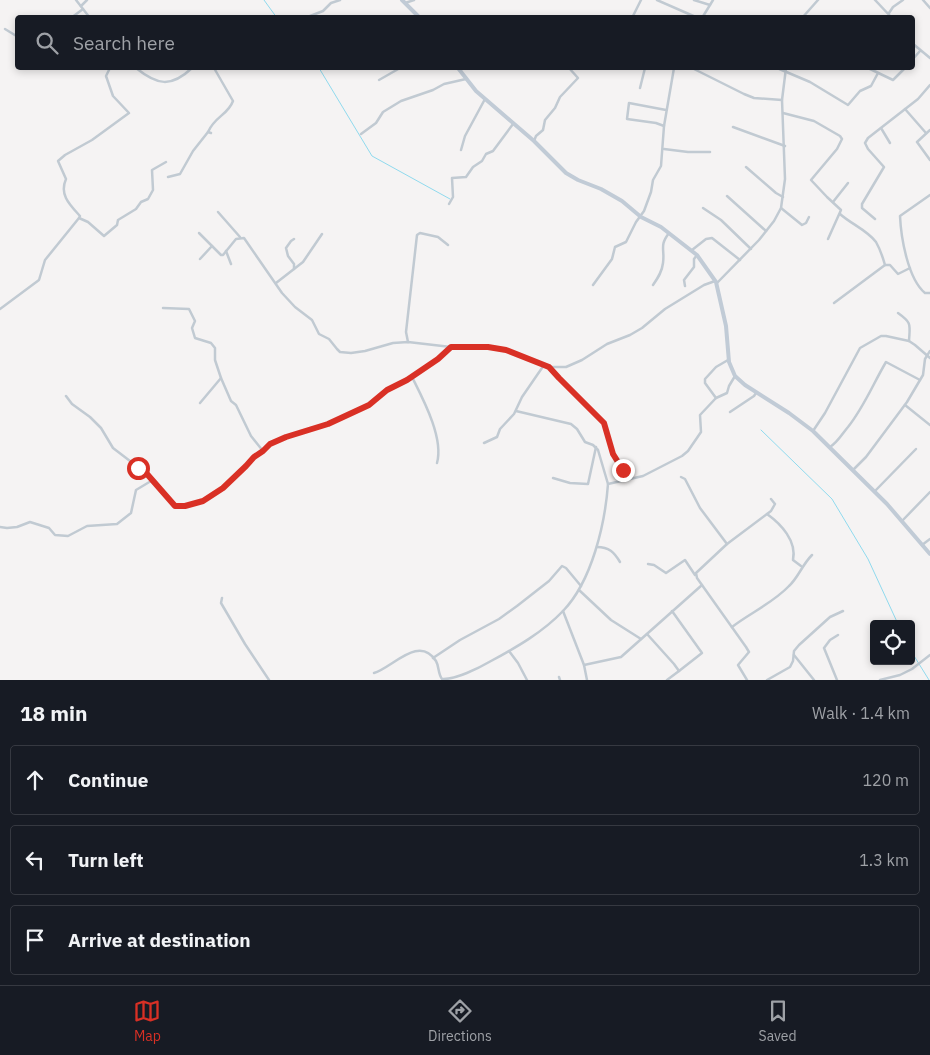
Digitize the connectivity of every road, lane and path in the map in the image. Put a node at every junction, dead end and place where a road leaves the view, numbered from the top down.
1 (76, 0) edge
2 (87, 0) edge
3 (340, 0) edge
4 (414, 0) edge
5 (640, 0) edge
6 (657, 0) edge
7 (694, 0) edge
8 (713, 0) edge
9 (818, 0) edge
10 (875, 0) edge
11 (902, 0) edge
12 (923, 0) edge
13 (404, 2) edge
14 (710, 5) junction
15 (82, 7) junction
16 (930, 8) edge
17 (889, 13) joint
18 (75, 15) edge
19 (88, 15) edge
20 (312, 15) edge
21 (417, 15) edge
22 (633, 15) edge
23 (693, 15) edge
24 (702, 15) edge
25 (805, 15) edge
26 (5, 29) dead end
27 (15, 35) edge
28 (915, 46) edge
29 (920, 51) junction
30 (915, 57) edge
31 (930, 58) edge
32 (109, 70) edge
33 (139, 70) edge
34 (190, 70) edge
35 (215, 70) edge
36 (396, 70) edge
37 (459, 70) edge
38 (571, 70) edge
39 (644, 70) edge
40 (674, 70) edge
41 (696, 70) edge
42 (781, 70) edge
43 (872, 70) edge
44 (903, 70) edge
45 (785, 72) junction
46 (878, 73) junction
47 (466, 79) junction
48 (379, 80) dead end
49 (930, 85) edge
50 (640, 88) dead end
51 (485, 99) junction
52 (782, 100) junction
53 (905, 109) junction
54 (666, 110) junction
55 (783, 113) junction
56 (514, 123) junction
57 (664, 126) junction
58 (734, 127) dead end
59 (881, 128) junction
60 (930, 130) edge
61 (926, 133) junction
62 (361, 134) dead end
63 (534, 140) junction
64 (890, 142) dead end
65 (785, 146) junction
66 (664, 149) junction
67 (461, 150) dead end
68 (710, 152) dead end
69 (930, 160) edge
70 (166, 162) dead end
71 (746, 167) dead end
72 (168, 177) dead end
73 (848, 183) dead end
74 (726, 196) dead end
75 (930, 196) edge
76 (783, 197) junction
77 (833, 202) junction
78 (449, 204) dead end
79 (703, 208) dead end
80 (781, 208) junction
81 (218, 212) dead end
82 (840, 214) junction
83 (641, 217) junction
84 (808, 217) dead end
85 (80, 218) junction
86 (875, 219) dead end
87 (766, 231) junction
88 (669, 233) junction
89 (199, 234) dead end
90 (322, 234) dead end
91 (240, 237) junction
92 (294, 239) dead end
93 (828, 239) dead end
94 (448, 245) dead end
95 (212, 246) junction
96 (751, 249) junction
97 (692, 250) junction
98 (226, 251) junction
99 (697, 254) junction
100 (200, 259) dead end
101 (740, 260) junction
102 (231, 264) dead end
103 (885, 266) junction
104 (910, 268) junction
105 (292, 271) junction
106 (276, 283) junction
107 (716, 283) junction
108 (653, 284) dead end
109 (593, 285) dead end
110 (685, 286) dead end
111 (930, 293) edge
112 (834, 303) dead end
113 (163, 308) dead end
114 (0, 309) edge
115 (898, 313) dead end
116 (909, 341) junction
117 (408, 342) junction
118 (451, 347) junction
119 (930, 351) edge
120 (926, 355) junction
121 (930, 358) edge
122 (728, 360) junction
123 (544, 365) junction
124 (549, 367) junction
125 (735, 376) junction
126 (412, 377) junction
127 (221, 378) junction
128 (920, 380) junction
129 (756, 392) junction
130 (66, 396) dead end
131 (716, 398) junction
132 (200, 403) dead end
133 (904, 405) junction
134 (516, 410) junction
135 (730, 412) dead end
136 (930, 424) edge
137 (813, 431) junction
138 (484, 443) dead end
139 (596, 447) junction
140 (830, 448) junction
141 (916, 449) dead end
142 (263, 451) junction
143 (437, 463) dead end
144 (854, 469) junction
145 (681, 477) dead end
146 (554, 478) dead end
147 (629, 478) junction
148 (151, 481) junction
149 (608, 484) junction
150 (874, 492) junction
151 (930, 492) edge
152 (771, 499) dead end
153 (768, 514) junction
154 (902, 521) junction
155 (0, 526) edge
156 (930, 539) edge
157 (727, 544) junction
158 (922, 545) junction
159 (597, 547) junction
160 (930, 554) edge
161 (812, 555) dead end
162 (620, 562) dead end
163 (648, 564) dead end
164 (802, 566) junction
165 (696, 576) junction
166 (702, 585) junction
167 (581, 586) junction
168 (579, 590) junction
169 (222, 598) dead end
170 (563, 611) junction
171 (672, 611) junction
172 (844, 612) dead end
173 (732, 627) junction
174 (647, 634) junction
175 (838, 634) dead end
176 (641, 640) junction
177 (509, 651) junction
178 (793, 654) junction
179 (930, 655) edge
180 (599, 657) dead end
181 (433, 658) junction
182 (601, 662) junction
183 (584, 665) junction
184 (679, 671) junction
185 (374, 673) dead end
186 (890, 679) edge
187 (269, 680) edge
188 (526, 680) edge
189 (587, 680) edge
190 (667, 680) edge
191 (747, 680) edge
192 (767, 680) edge
193 (814, 680) edge
194 (837, 680) edge
195 (880, 680) edge

1 - 15 street
2 - 15 street
3 - 20 street
4 - 13 street
5 - 22 street
6 - 23 street
7 - 14 street
8 - 14 street
9 - 25 street
10 - 17 street
11 - 17 street
12 - 16 street
13 - 21 street
14 - 24 street
15 - 18 street
15 - 19 street
26 - 27 street
28 - 29 street
29 - 30 street
29 - 31 street
32 - 85 street
33 - 34 street
35 - 72 street
36 - 48 street
37 - 47 street
38 - 63 street
39 - 50 street
40 - 54 street
41 - 52 street
42 - 45 street
43 - 46 street
44 - 46 street
45 - 46 street
45 - 52 street
47 - 51 street
47 - 62 street
49 - 53 street
51 - 56 street
51 - 67 street
52 - 55 street
53 - 59 street
53 - 61 street
54 - 57 street
54 - 57 street
55 - 65 street
55 - 77 street
56 - 63 street
56 - 78 street
57 - 66 street
58 - 65 street
59 - 64 street
59 - 86 street
60 - 61 street
61 - 69 street
63 - 83 street
65 - 76 street
66 - 68 street
66 - 83 street
70 - 85 street
71 - 76 street
73 - 77 street
74 - 87 street
75 - 104 street
76 - 80 street
77 - 82 street
79 - 96 street
80 - 84 street
80 - 87 street
81 - 91 street
82 - 93 street
82 - 103 street
83 - 88 street
83 - 109 street
85 - 114 street
87 - 96 street
88 - 97 street
88 - 108 street
89 - 95 street
90 - 105 street
91 - 98 street
91 - 106 street
92 - 105 street
94 - 117 street
95 - 98 street
95 - 100 street
96 - 101 street
97 - 99 street
97 - 101 street
98 - 102 street
99 - 107 street
99 - 110 street
101 - 107 street
103 - 104 street
103 - 112 street
104 - 111 street
105 - 106 street
106 - 117 street
107 - 122 street
107 - 124 street
113 - 127 street
115 - 116 street
116 - 120 street
116 - 137 street
117 - 118 street
118 - 123 street
118 - 126 street
119 - 120 street
120 - 121 street
120 - 128 street
122 - 125 street
122 - 131 street
123 - 124 street
123 - 134 street
124 - 147 street
125 - 129 street
125 - 131 street
126 - 142 street
126 - 143 street
127 - 132 street
127 - 142 street
128 - 133 street
128 - 140 street
129 - 135 street
129 - 137 street
130 - 148 street
131 - 147 street
133 - 136 street
133 - 144 street
134 - 138 street
134 - 139 street
137 - 140 street
139 - 146 street
139 - 149 street
140 - 144 street
141 - 150 street
142 - 148 street
144 - 150 street
145 - 157 street
147 - 149 street
148 - 155 street
149 - 159 street
150 - 154 street
151 - 154 street
152 - 153 street
153 - 157 street
153 - 164 street
154 - 158 street
156 - 158 street
157 - 165 street
158 - 160 street
159 - 162 street
159 - 167 street
161 - 164 street
163 - 165 street
164 - 173 street
165 - 166 street
166 - 171 street
166 - 173 street
167 - 168 street
167 - 181 street
168 - 170 street
168 - 176 street
169 - 187 street
170 - 177 street
170 - 183 street
171 - 174 street
171 - 184 street
172 - 178 street
173 - 191 street
174 - 176 street
174 - 184 street
175 - 194 street
176 - 182 street
177 - 181 street
177 - 188 street
178 - 192 street
178 - 193 street
179 - 186 street
180 - 182 street
181 - 185 street
182 - 183 street
183 - 189 street
184 - 190 street
186 - 195 street

